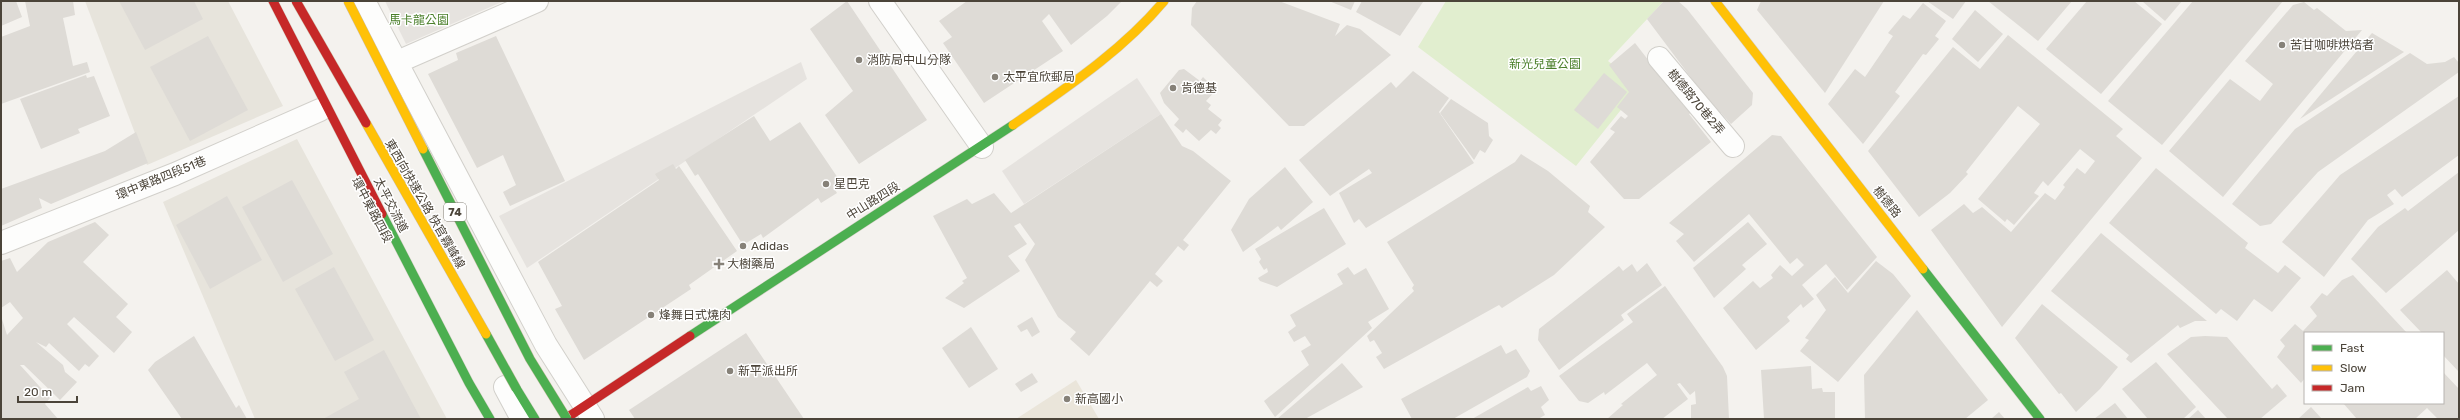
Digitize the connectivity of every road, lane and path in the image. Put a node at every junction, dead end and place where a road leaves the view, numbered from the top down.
1 (263, 1) edge
2 (273, 1) edge
3 (296, 1) edge
4 (305, 1) edge
5 (348, 1) edge
6 (364, 1) edge
7 (537, 1) edge
8 (880, 1) edge
9 (1164, 1) edge
10 (1715, 1) edge
11 (1659, 58) dead end
12 (395, 63) junction
13 (320, 110) junction
14 (1733, 146) dead end
15 (982, 147) junction
16 (1, 243) edge
17 (577, 416) edge
18 (481, 419) edge
19 (490, 419) edge
20 (522, 419) edge
21 (535, 419) edge
22 (2040, 419) edge

1 - 13 street, 環中東路四段
2 - 19 main road, 太平交流道
3 - 21 main road, 東西向快速公路 快官霧峰線, bridge
4 - 20 street
5 - 17 main road, 東西向快速公路 快官霧峰線 / 74, bridge
6 - 12 street
7 - 12 street
8 - 15 street
9 - 15 main road, 中山路四段
10 - 22 main road, 樹德路
11 - 14 street, 樹德路70巷2弄
12 - 17 street
13 - 16 street, 環中東路四段51巷
13 - 18 street, 環中東路四段
15 - 17 main road, 中山路四段

